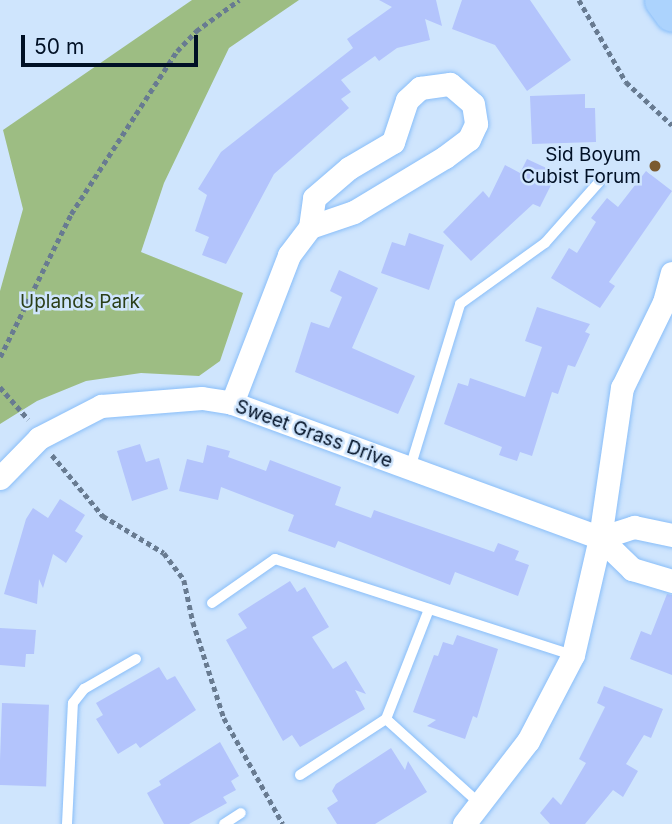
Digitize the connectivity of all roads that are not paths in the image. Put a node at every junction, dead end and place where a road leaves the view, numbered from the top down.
1 (662, 0) edge
2 (672, 14) edge
3 (601, 180) dead end
4 (310, 227) junction
5 (672, 273) edge
6 (668, 298) edge
7 (232, 403) junction
8 (409, 469) junction
9 (0, 478) edge
10 (672, 535) edge
11 (600, 538) junction
12 (672, 581) edge
13 (212, 603) dead end
14 (429, 609) junction
15 (573, 655) junction
16 (136, 659) dead end
17 (386, 719) junction
18 (300, 775) dead end
19 (481, 805) junction
20 (241, 813) dead end
21 (67, 824) edge
22 (224, 824) edge
23 (464, 824) edge

1 - 2 main road
3 - 8 lane
4 - 4 street
4 - 7 street
5 - 6 street
6 - 11 street
7 - 8 street, Sweet Grass Drive
7 - 9 street, Sweet Grass Drive
8 - 11 street, Sweet Grass Drive
10 - 11 street
11 - 12 street
11 - 15 street
13 - 14 lane
14 - 15 lane
14 - 17 lane
15 - 19 street
16 - 21 lane
17 - 18 lane
17 - 19 lane
19 - 23 street
20 - 22 lane

